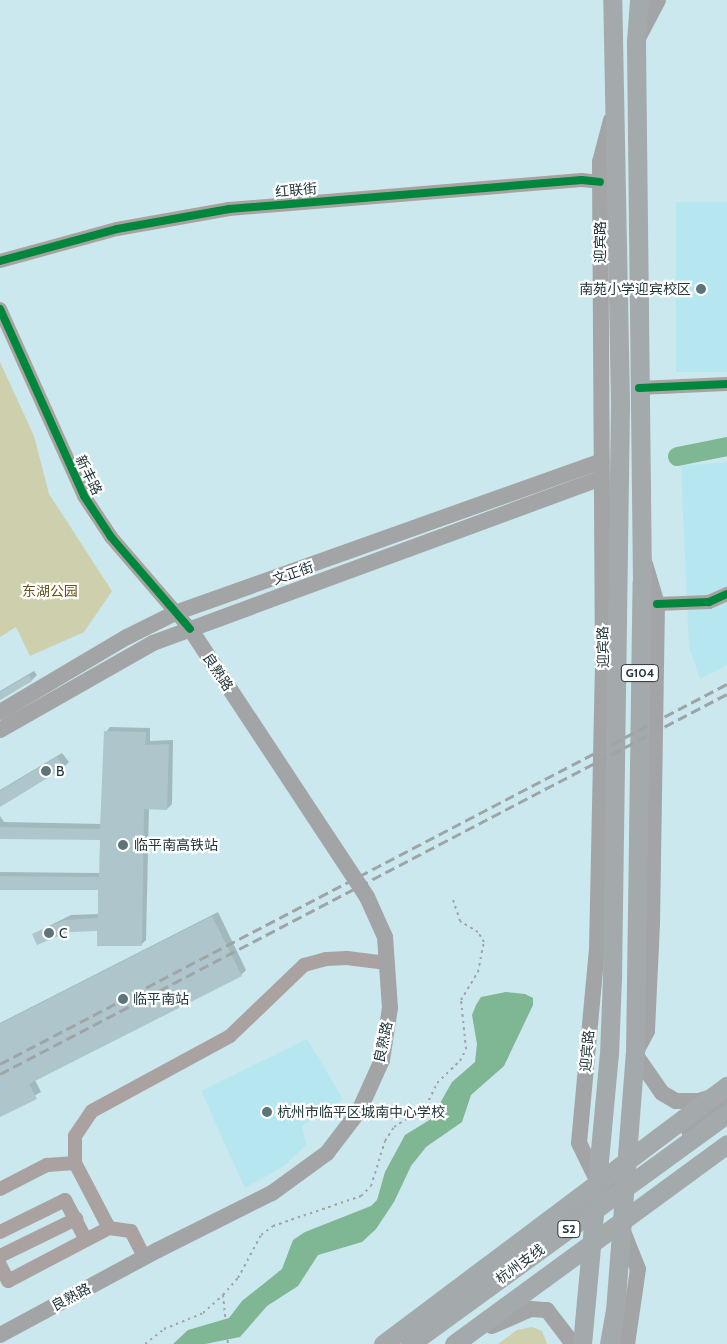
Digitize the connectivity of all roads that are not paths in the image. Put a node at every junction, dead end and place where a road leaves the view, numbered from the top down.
1 (639, 0) edge
2 (658, 0) edge
3 (610, 5) edge
4 (636, 42) junction
5 (615, 109) junction
6 (600, 182) junction
7 (0, 261) edge
8 (0, 309) edge
9 (727, 384) edge
10 (639, 388) junction
11 (600, 462) junction
12 (599, 479) junction
13 (641, 550) junction
14 (727, 594) edge
15 (657, 604) junction
16 (175, 613) junction
17 (190, 630) junction
18 (0, 712) edge
19 (0, 730) edge
20 (387, 964) junction
21 (635, 1054) junction
22 (727, 1086) edge
23 (727, 1092) edge
24 (727, 1102) edge
25 (727, 1114) edge
26 (727, 1144) edge
27 (727, 1154) edge
28 (75, 1163) junction
29 (627, 1177) junction
30 (0, 1189) edge
31 (597, 1189) junction
32 (76, 1219) junction
33 (110, 1228) junction
34 (622, 1229) junction
35 (0, 1232) edge
36 (604, 1236) junction
37 (86, 1240) junction
38 (592, 1252) junction
39 (0, 1256) edge
40 (144, 1257) junction
41 (0, 1265) edge
42 (492, 1326) junction
43 (0, 1335) edge
44 (383, 1344) edge
45 (397, 1344) edge
46 (410, 1344) edge
47 (454, 1344) edge
48 (469, 1344) edge
49 (573, 1344) edge
50 (582, 1344) edge
51 (609, 1344) edge
52 (627, 1344) edge

1 - 4 highway, G104
2 - 4 main road
3 - 5 highway, 迎宾路 / G104
4 - 10 highway, G104
5 - 6 main road, 迎宾路
5 - 31 highway, 迎宾路 / G104
6 - 7 street, 红联街
6 - 11 main road, 迎宾路
8 - 16 street, 新丰路
9 - 10 street
10 - 13 highway, G104
11 - 12 main road, 迎宾路
11 - 16 main road, 文正街
12 - 17 main road, 文正街
12 - 31 main road, 迎宾路
13 - 15 main road
13 - 21 highway, G104
14 - 15 street
15 - 21 main road
16 - 17 street, 新丰路
16 - 18 main road, 文正街
17 - 19 main road, 文正街
17 - 20 main road, 良熟路
20 - 28 street
20 - 40 main road, 良熟路
21 - 23 main road
21 - 29 highway, G104
22 - 44 highway, bridge
24 - 29 main road
25 - 46 highway, 杭州支线 / S2, bridge
26 - 36 highway, 杭州支线 / S2, bridge
27 - 34 main road
27 - 36 highway, bridge
28 - 30 street
28 - 33 street
29 - 31 main road
29 - 34 highway, G104
31 - 38 highway, 迎宾路 / G104
31 - 45 main road
32 - 35 street
32 - 37 street
32 - 39 street
33 - 37 street
33 - 40 street
34 - 38 main road
34 - 51 highway, G104
34 - 52 main road
36 - 47 highway, 杭州支线 / S2, bridge
37 - 41 street
38 - 42 main road
38 - 50 highway, 迎宾路 / G104
40 - 43 main road, 良熟路
42 - 48 main road
42 - 49 main road

